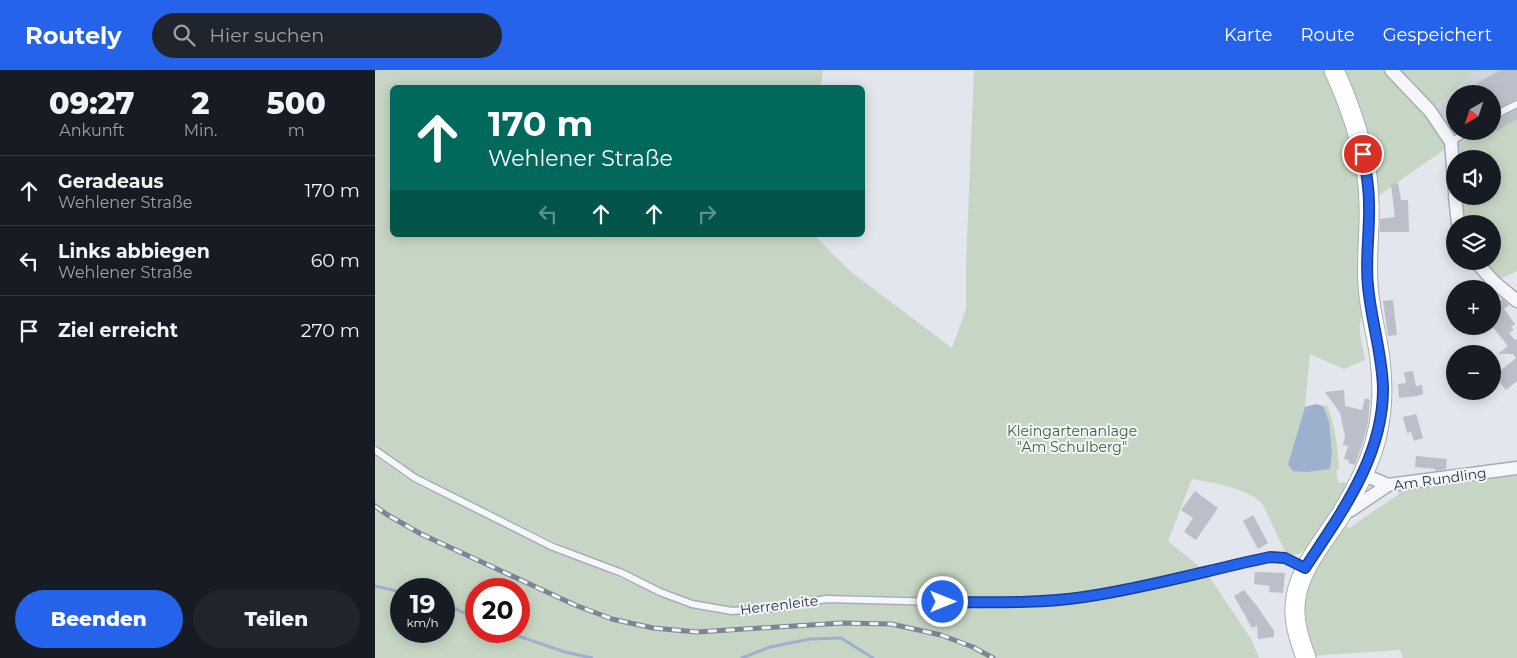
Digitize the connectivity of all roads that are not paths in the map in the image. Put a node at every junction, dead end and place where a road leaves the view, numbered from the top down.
1 (1334, 70) edge
2 (1391, 70) edge
3 (1517, 104) edge
4 (1501, 112) edge
5 (1454, 140) edge
6 (1451, 142) junction
7 (1452, 150) edge
8 (1483, 270) edge
9 (1517, 301) edge
10 (375, 450) edge
11 (1517, 468) edge
12 (1362, 474) junction
13 (1389, 485) junction
14 (1341, 515) junction
15 (1305, 568) junction
16 (1306, 658) edge

1 - 12 street
2 - 6 street
3 - 4 lane
5 - 6 lane
6 - 7 street
8 - 9 street
10 - 15 lane, Herrenleite
11 - 13 street, Am Rundling
12 - 13 street
12 - 14 street
13 - 14 street, Am Rundling
14 - 15 street
15 - 16 street

